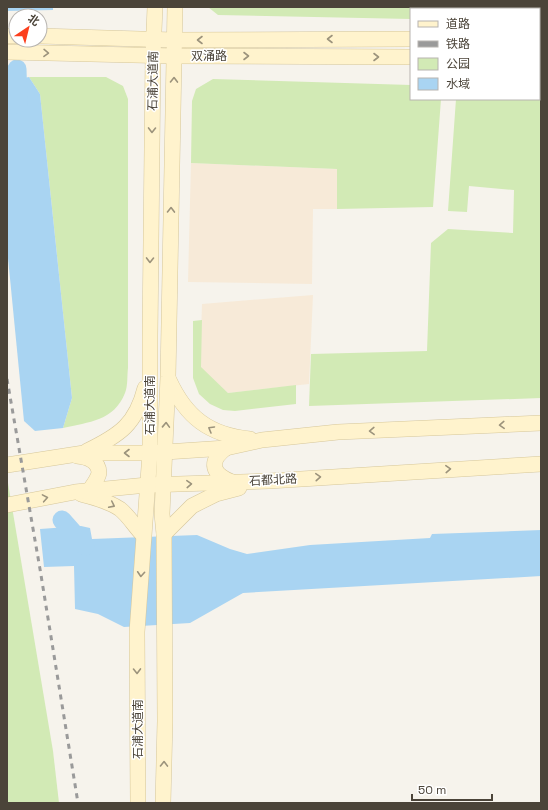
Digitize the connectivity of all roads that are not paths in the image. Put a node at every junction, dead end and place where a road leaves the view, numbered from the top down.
1 (154, 7) edge
2 (175, 7) edge
3 (48, 36) edge
4 (154, 39) junction
5 (410, 39) edge
6 (174, 40) junction
7 (7, 52) edge
8 (152, 55) junction
9 (175, 56) junction
10 (410, 57) edge
11 (169, 333) junction
12 (150, 336) junction
13 (150, 365) junction
14 (168, 377) junction
15 (541, 424) edge
16 (262, 440) junction
17 (226, 448) junction
18 (166, 452) junction
19 (150, 453) junction
20 (78, 454) junction
21 (541, 464) edge
22 (7, 465) edge
23 (269, 481) junction
24 (232, 482) junction
25 (147, 485) junction
26 (163, 485) junction
27 (82, 492) junction
28 (7, 504) edge
29 (164, 534) junction
30 (143, 535) junction
31 (138, 803) edge
32 (163, 803) edge

1 - 4 main road, 石浦大道南
2 - 6 main road, 石浦大道南
3 - 4 main road, 双涌路
4 - 6 main road, 双涌路
4 - 8 main road, 石浦大道南
5 -> 6 main road, 双涌路
6 - 9 main road, 石浦大道南
7 -> 8 main road, 双涌路
8 - 9 main road, 双涌路
8 -> 12 main road, 石浦大道南
9 -> 10 main road, 双涌路
11 -> 9 main road, 石浦大道南
11 - 12 main road
11 - 14 main road, 石浦大道南
12 - 13 main road, 石浦大道南
13 - 19 main road, 石浦大道南
13 - 20 main road
16 -> 14 main road
18 -> 14 main road, 石浦大道南
15 -> 16 main road
16 - 17 main road
17 - 18 main road
17 - 24 main road
18 - 19 main road
18 - 26 main road, 石浦大道南
19 -> 20 main road
19 - 25 main road, 石浦大道南
20 - 22 main road
20 - 27 main road
23 -> 21 main road, 石都北路
23 - 24 main road, 石都北路
23 - 29 main road
26 -> 24 main road, 石都北路
25 - 26 main road, 石都北路
25 - 27 main road, 石都北路
25 - 30 main road, 石浦大道南
26 - 29 main road, 石浦大道南
28 -> 27 main road, 石都北路
27 -> 30 main road
29 - 30 main road
32 -> 29 main road, 石浦大道南
30 -> 31 main road, 石浦大道南

